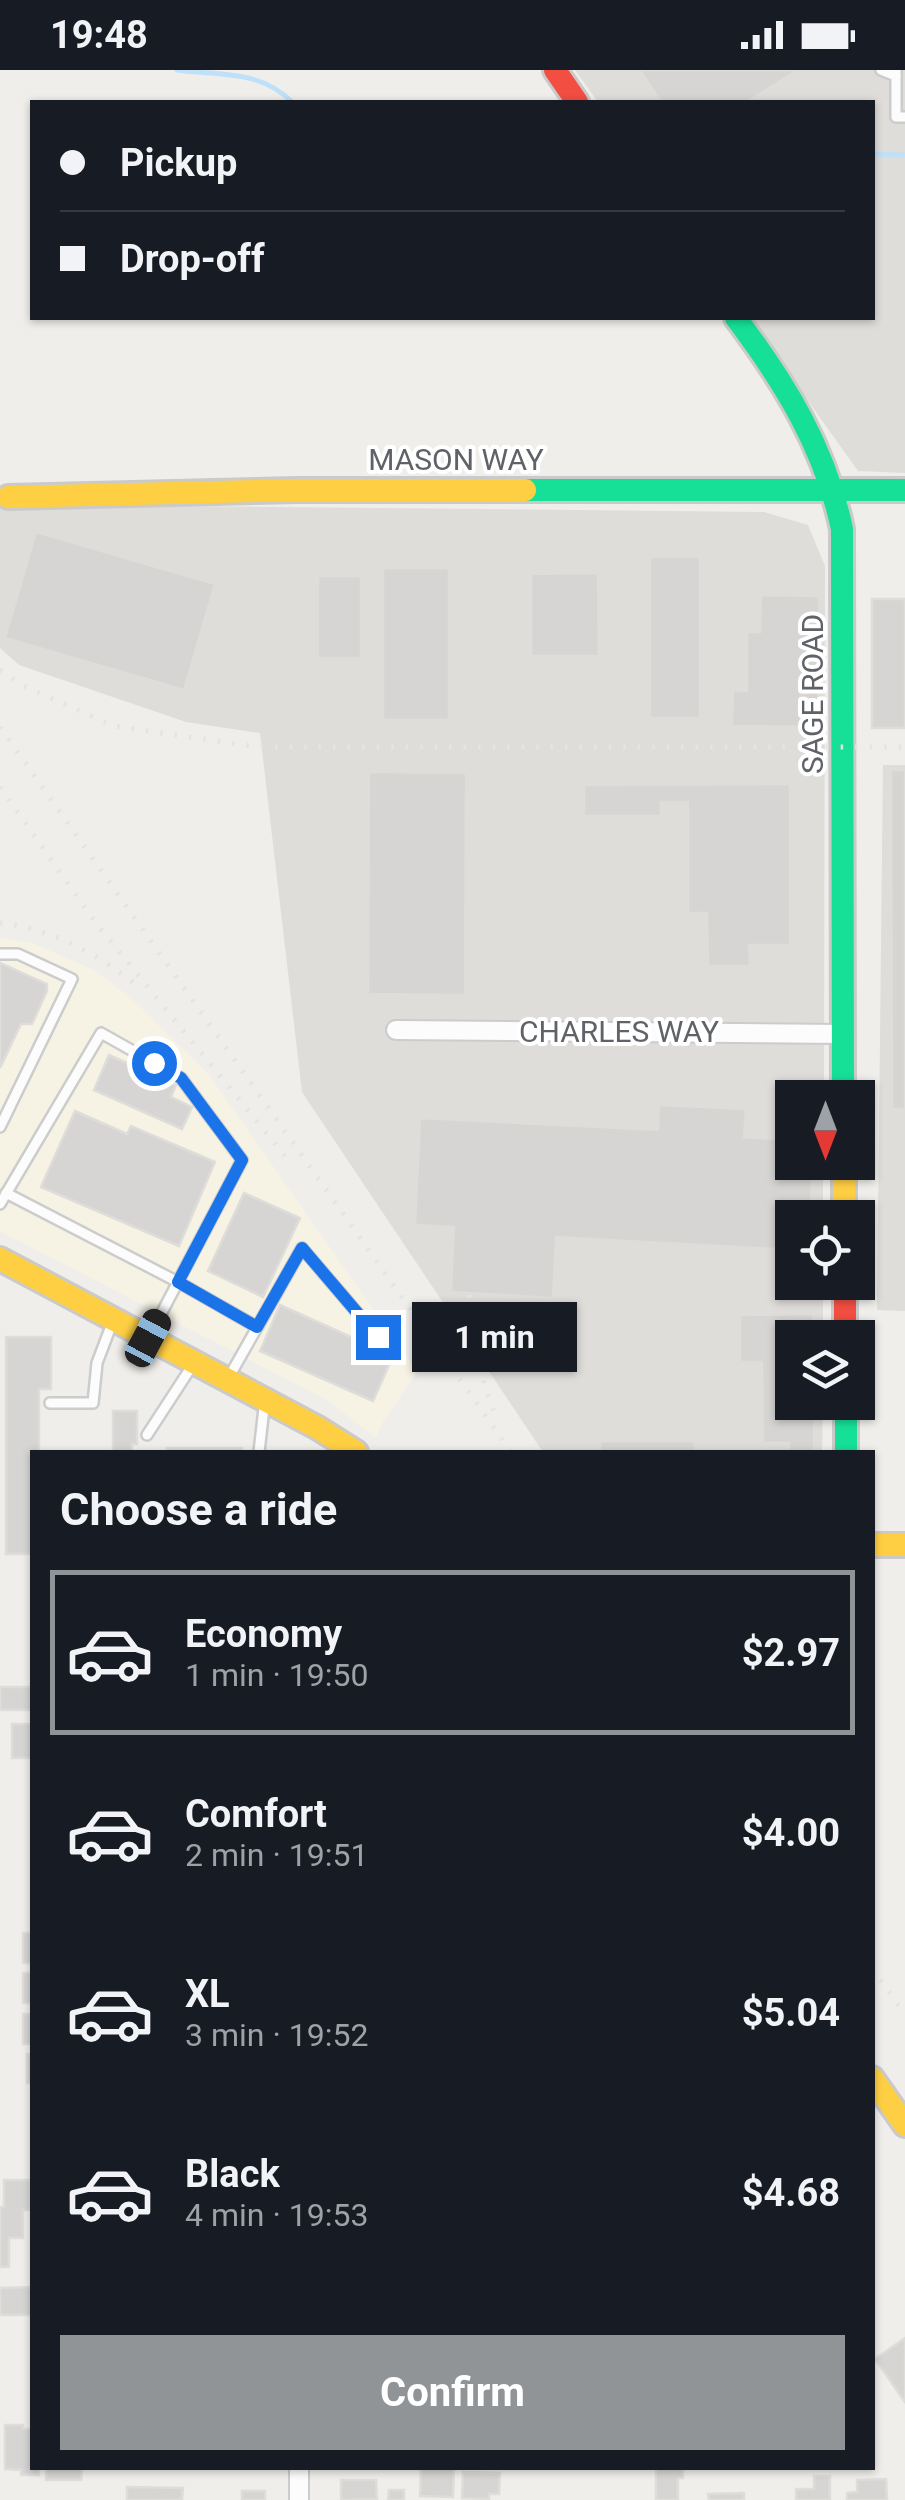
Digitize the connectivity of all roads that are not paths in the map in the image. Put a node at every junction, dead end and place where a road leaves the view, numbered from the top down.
1 (555, 70) edge
2 (881, 70) edge
3 (896, 73) edge
4 (576, 100) edge
5 (905, 117) edge
6 (738, 320) edge
7 (834, 490) junction
8 (905, 490) edge
9 (8, 497) dead end
10 (0, 954) edge
11 (396, 1030) dead end
12 (843, 1034) junction
13 (843, 1080) edge
14 (0, 1127) edge
15 (6, 1193) junction
16 (0, 1204) edge
17 (0, 1259) edge
18 (178, 1282) junction
19 (113, 1319) junction
20 (257, 1327) junction
21 (378, 1337) dead end
22 (148, 1338) junction
23 (195, 1362) junction
24 (228, 1380) junction
25 (266, 1400) junction
26 (50, 1403) dead end
27 (846, 1420) edge
28 (147, 1434) dead end
29 (259, 1450) edge
30 (353, 1450) edge
31 (846, 1450) edge
32 (875, 1545) edge
33 (905, 1545) edge
34 (875, 2082) edge
35 (905, 2125) edge
36 (299, 2470) edge
37 (299, 2500) edge

1 - 4 main road
2 - 3 lane
3 - 5 lane
6 - 7 main road, SAGE ROAD
7 - 8 main road, MASON WAY
7 - 9 main road, MASON WAY
7 - 12 main road, SAGE ROAD
10 - 14 lane
11 - 12 street, CHARLES WAY
12 - 13 main road, SAGE ROAD
15 - 16 lane
15 - 18 lane
15 - 18 lane
17 - 19 main road
18 - 20 lane
18 - 22 lane
19 - 22 main road
19 - 26 lane
20 - 21 lane
20 - 24 lane
22 - 23 main road
23 - 24 main road
23 - 28 lane
24 - 25 main road
25 - 29 lane
25 - 30 main road
27 - 31 main road
32 - 33 main road
34 - 35 main road
36 - 37 street

